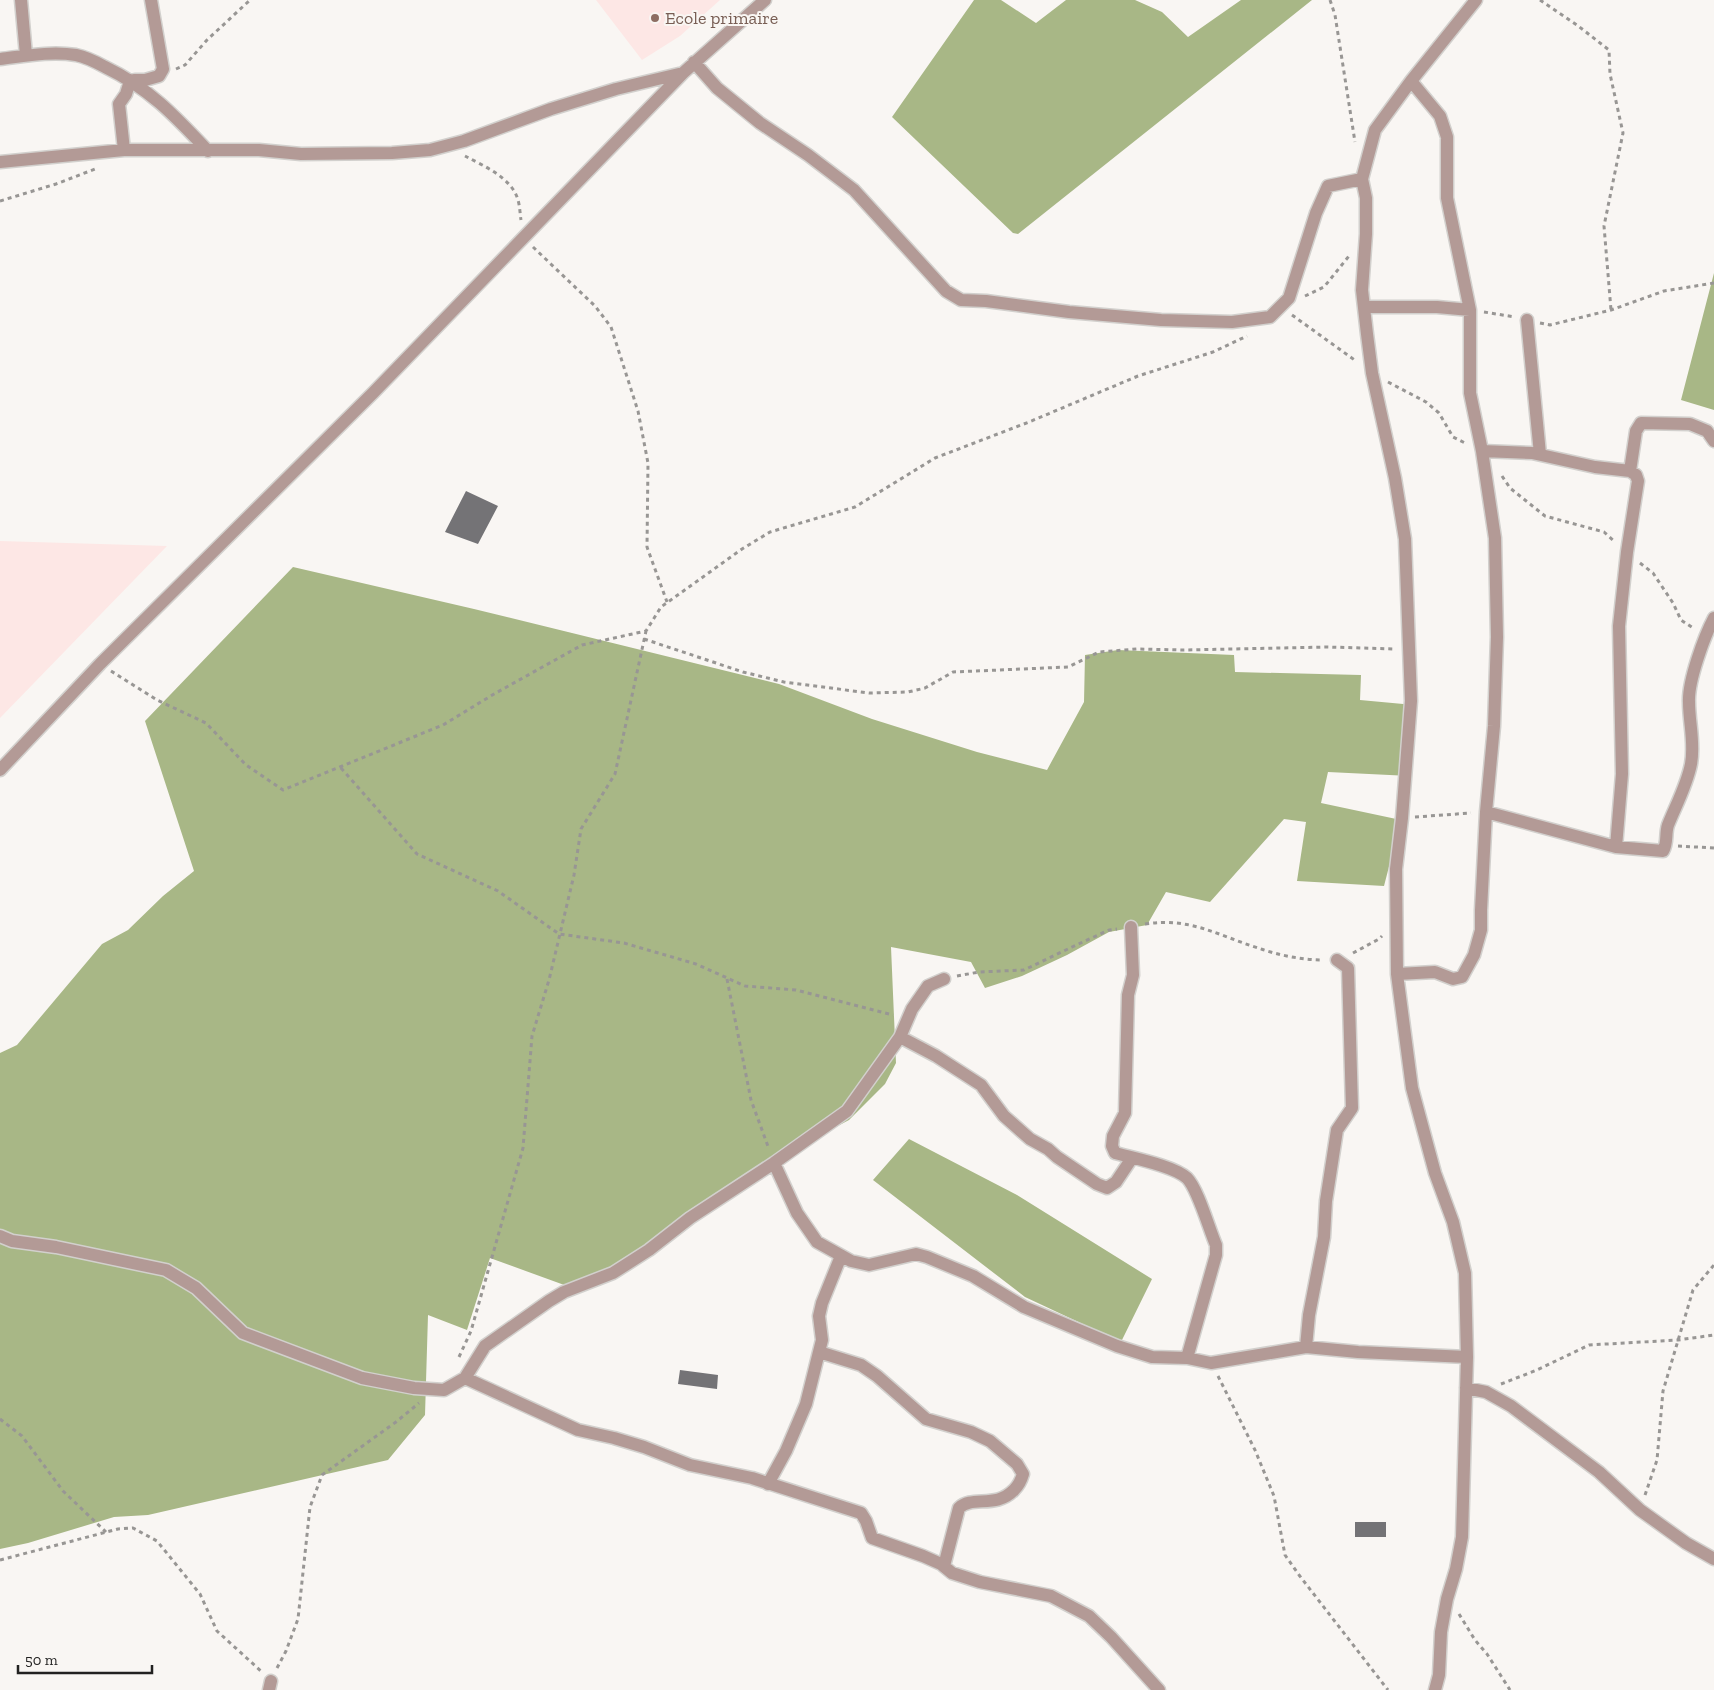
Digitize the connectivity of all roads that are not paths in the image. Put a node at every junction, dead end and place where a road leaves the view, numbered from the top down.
1 (21, 0) edge
2 (151, 0) edge
3 (765, 0) edge
4 (1476, 0) edge
5 (26, 55) junction
6 (0, 60) edge
7 (694, 62) junction
8 (683, 73) junction
9 (130, 81) junction
10 (1411, 81) junction
11 (124, 150) junction
12 (208, 150) junction
13 (0, 162) edge
14 (1362, 179) junction
15 (1365, 307) junction
16 (1470, 310) junction
17 (1527, 320) road end
18 (1714, 441) edge
19 (1482, 451) junction
20 (1540, 454) junction
21 (1630, 472) junction
22 (1714, 618) edge
23 (0, 770) edge
24 (1486, 812) junction
25 (1616, 847) junction
26 (1131, 927) road end
27 (1337, 960) road end
28 (1397, 974) junction
29 (944, 979) road end
30 (900, 1037) junction
31 (1132, 1158) junction
32 (774, 1164) junction
33 (0, 1236) edge
34 (841, 1256) junction
35 (1306, 1347) junction
36 (819, 1352) junction
37 (1467, 1357) junction
38 (1187, 1358) junction
39 (465, 1378) junction
40 (1466, 1388) junction
41 (768, 1484) junction
42 (1714, 1559) edge
43 (944, 1566) junction
44 (1159, 1690) edge
45 (1435, 1690) edge

1 - 5 street
2 - 9 street
3 - 7 street
4 - 10 street
5 - 6 street
5 - 9 street
7 - 8 street
7 - 14 street
8 - 12 street
8 - 23 street
9 - 11 street
9 - 12 street
10 - 14 street
10 - 16 street
11 - 12 street
11 - 13 street
14 - 15 street
15 - 16 street
15 - 28 street
16 - 19 street
17 - 20 street
18 - 21 street
19 - 20 street
19 - 24 street
20 - 21 street
21 - 25 street
22 - 25 street
24 - 25 street
24 - 28 street
26 - 31 street
27 - 35 street
28 - 37 street
29 - 30 street
30 - 31 street
30 - 32 street
31 - 38 street
32 - 34 street
32 - 39 street
33 - 39 street
34 - 36 street
34 - 38 street
35 - 37 street
35 - 38 street
36 - 41 street
36 - 43 street
37 - 40 street
39 - 41 street
40 - 42 street
40 - 45 street
41 - 43 street
43 - 44 street

